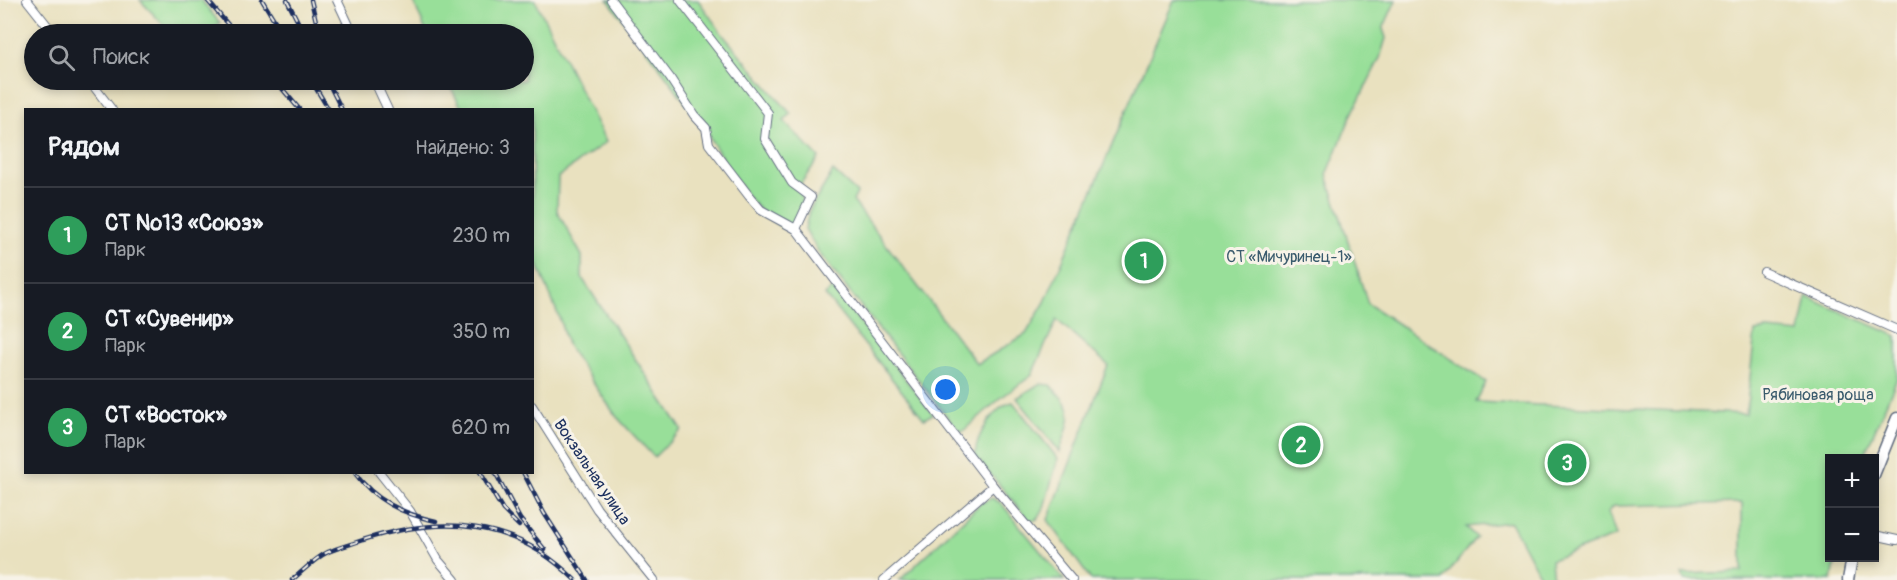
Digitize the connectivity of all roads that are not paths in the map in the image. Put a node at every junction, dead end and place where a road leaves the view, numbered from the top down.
1 (27, 0) edge
2 (338, 0) edge
3 (611, 0) edge
4 (680, 0) edge
5 (46, 24) edge
6 (349, 24) edge
7 (97, 90) edge
8 (379, 90) edge
9 (110, 108) edge
10 (387, 108) edge
11 (796, 229) junction
12 (1764, 272) dead end
13 (1897, 330) edge
14 (534, 409) edge
15 (1897, 418) edge
16 (1879, 465) edge
17 (381, 474) edge
18 (993, 486) junction
19 (1879, 536) edge
20 (1897, 540) edge
21 (1851, 562) edge
22 (455, 580) edge
23 (654, 580) edge
24 (884, 580) edge
25 (1071, 580) edge
26 (1848, 580) edge

1 - 5 street
2 - 6 street
3 - 11 street
4 - 11 street
7 - 9 street
8 - 10 street
11 - 18 street
12 - 13 street
14 - 23 street, Вокзальная улица
15 - 16 main road
17 - 22 street
18 - 24 street
18 - 25 street
19 - 20 street
21 - 26 main road

